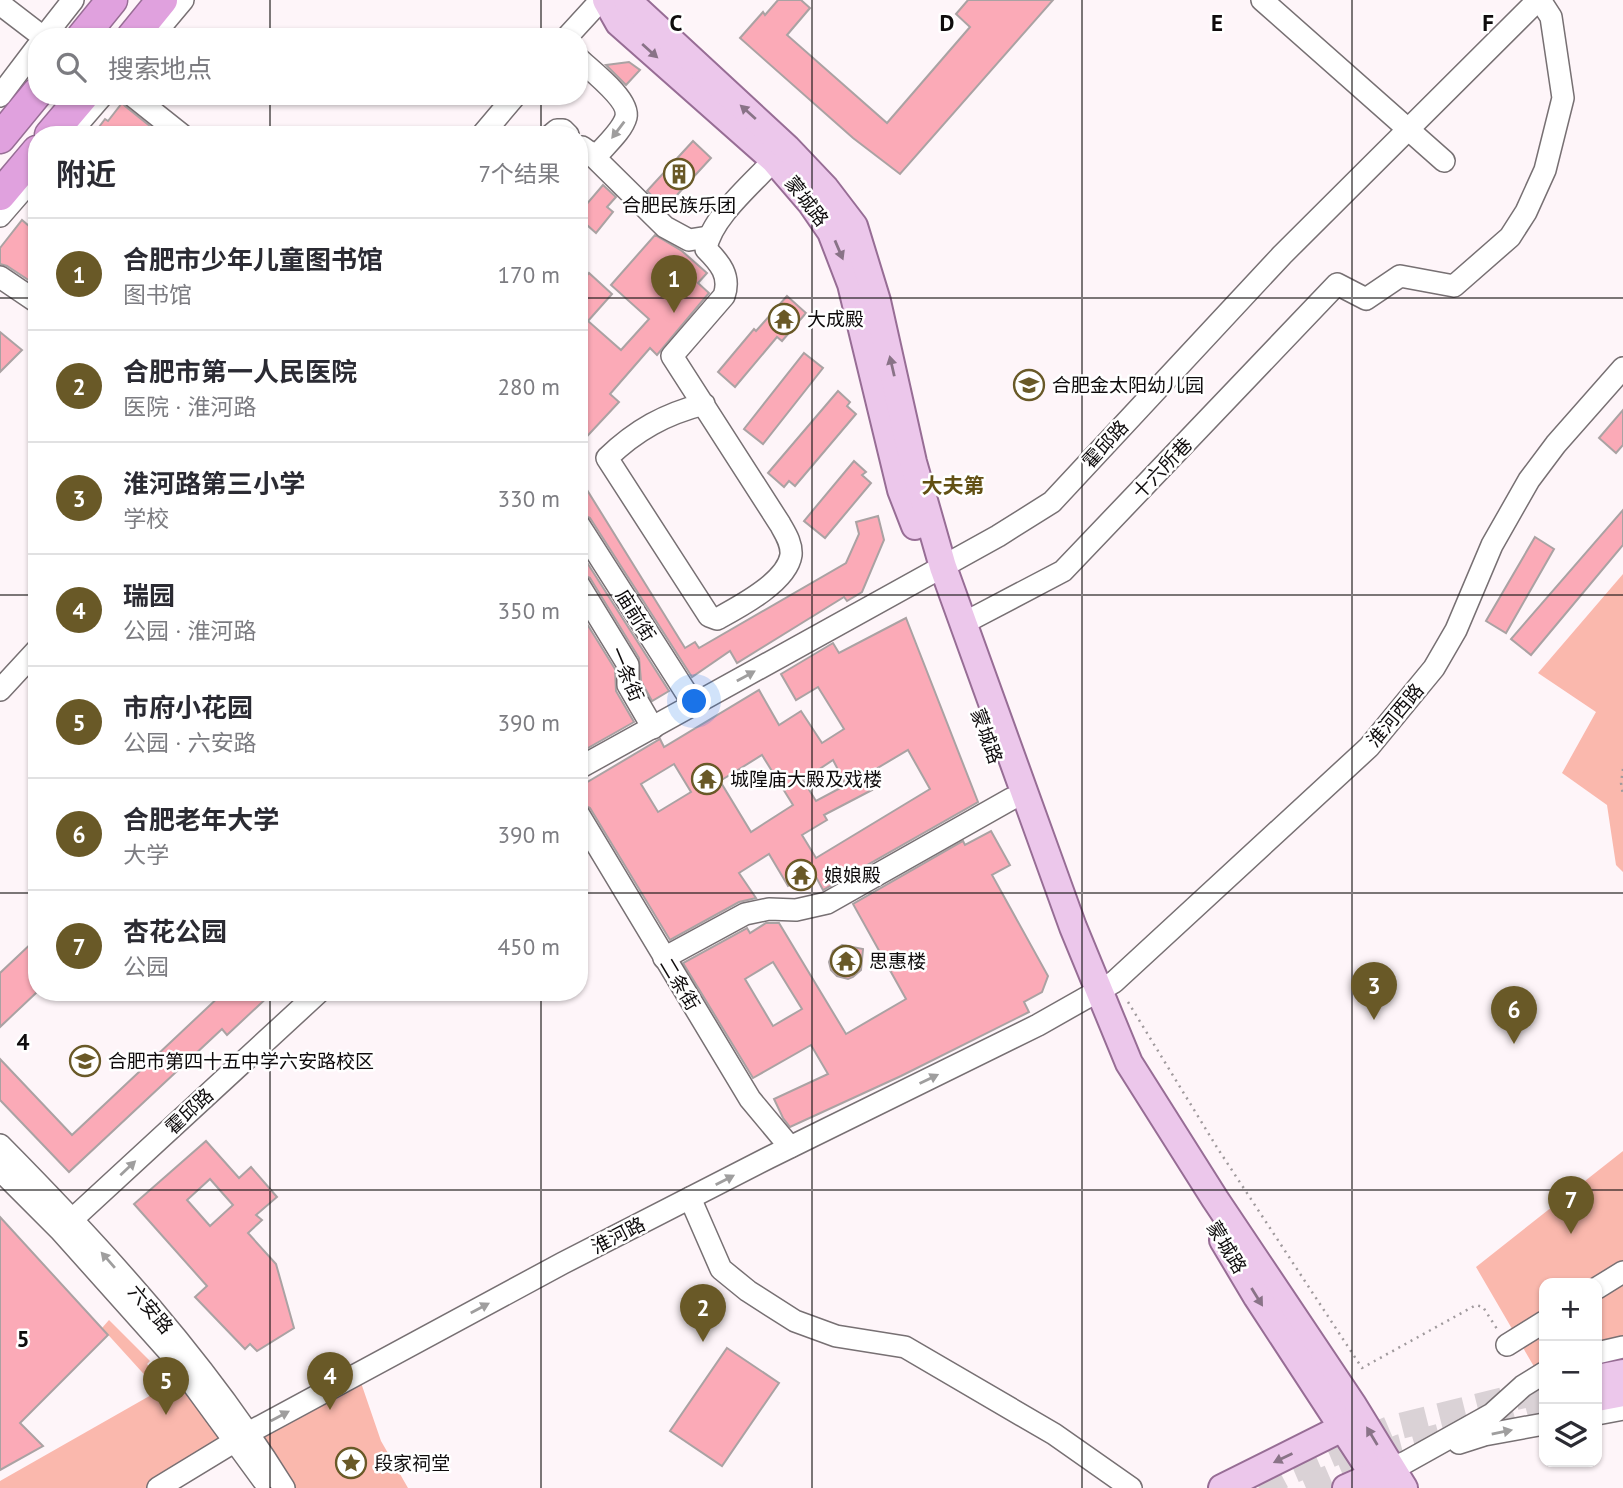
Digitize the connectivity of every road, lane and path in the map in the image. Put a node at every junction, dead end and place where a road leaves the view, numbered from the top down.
1 (73, 0) edge
2 (113, 0) edge
3 (162, 0) edge
4 (183, 0) edge
5 (603, 0) edge
6 (1262, 0) edge
7 (1539, 0) edge
8 (0, 4) edge
9 (630, 8) edge
10 (32, 28) edge
11 (51, 28) edge
12 (90, 28) edge
13 (139, 28) edge
14 (160, 28) edge
15 (576, 28) edge
16 (28, 59) edge
17 (588, 68) edge
18 (0, 96) edge
19 (28, 104) edge
20 (75, 105) edge
21 (94, 105) edge
22 (144, 105) edge
23 (507, 105) edge
24 (58, 126) edge
25 (77, 126) edge
26 (171, 126) edge
27 (490, 126) edge
28 (1409, 129) junction
29 (0, 138) edge
30 (588, 150) edge
31 (588, 152) edge
32 (774, 160) junction
33 (1444, 160) dead end
34 (28, 162) edge
35 (28, 183) edge
36 (0, 195) edge
37 (0, 216) edge
38 (708, 237) junction
39 (0, 277) edge
40 (28, 297) edge
41 (1623, 368) edge
42 (704, 404) junction
43 (588, 539) edge
44 (937, 570) junction
45 (588, 600) edge
46 (964, 623) junction
47 (28, 660) edge
48 (0, 690) edge
49 (694, 705) junction
50 (653, 728) junction
51 (588, 763) edge
52 (1623, 769) edge
53 (1623, 794) edge
54 (1011, 799) junction
55 (588, 830) edge
56 (664, 958) junction
57 (1101, 990) junction
58 (309, 1001) edge
59 (0, 1145) edge
60 (790, 1147) junction
61 (0, 1170) edge
62 (690, 1198) junction
63 (66, 1224) junction
64 (1623, 1272) edge
65 (1602, 1285) edge
66 (1539, 1325) edge
67 (1507, 1345) joint
68 (1623, 1346) edge
69 (1602, 1352) edge
70 (1623, 1373) edge
71 (1539, 1376) edge
72 (1602, 1377) edge
73 (1623, 1393) edge
74 (1602, 1397) edge
75 (1623, 1409) edge
76 (1602, 1413) edge
77 (1539, 1425) edge
78 (1344, 1427) junction
79 (242, 1436) junction
80 (1388, 1480) edge
81 (158, 1488) edge
82 (268, 1488) edge
83 (284, 1488) edge
84 (1131, 1488) edge
85 (1222, 1488) edge
86 (1346, 1488) edge

1 - 11 street
2 - 12 highway
3 - 13 highway
4 - 14 street
5 - 9 main road, 蒙城路
5 - 15 street
6 - 28 street
7 - 28 street, 霍邱路
7 - 46 street, 十六所巷
8 - 10 street
9 -> 32 main road, 蒙城路
44 -> 9 main road, 蒙城路
16 - 18 street
17 -> 30 street
19 - 29 highway
20 - 24 highway
21 - 25 street
22 - 26 street
23 - 27 street
28 - 33 street
28 - 44 street, 霍邱路
31 - 38 street
32 - 38 street
32 -> 44 main road, 蒙城路
34 - 36 highway
35 - 37 street
38 - 42 street
39 - 40 street
41 - 57 street, 淮河西路
42 - 42 street
43 - 49 street, 庙前街
44 - 46 main road, 蒙城路
49 -> 44 street, 霍邱路
44 - 54 main road, 蒙城路
45 - 50 street, 一条街
46 - 57 main road, 蒙城路
47 - 48 street
49 - 50 street, 霍邱路
50 - 51 street, 霍邱路
52 - 53 path
54 - 56 street
54 - 57 main road, 蒙城路
55 - 56 street, 二条街
56 - 60 street, 二条街
60 -> 57 street, 淮河路
57 - 67 path
57 -> 78 main road, 蒙城路
80 -> 57 main road, 蒙城路
63 -> 58 street, 霍邱路
59 - 63 street, 六安路
62 -> 60 street, 淮河路
61 - 63 street, 六安路
79 -> 62 street, 淮河路
62 - 84 street
63 - 79 street, 六安路
64 - 65 street
66 - 67 street
68 - 69 street
70 - 72 main road
71 - 80 street
73 - 74 main road
75 - 76 street
80 -> 77 street
78 - 80 main road, 蒙城路
78 -> 85 main road
79 - 81 street, 淮河路
79 - 82 street, 六安路
79 - 83 street, 六安路
80 - 86 main road

